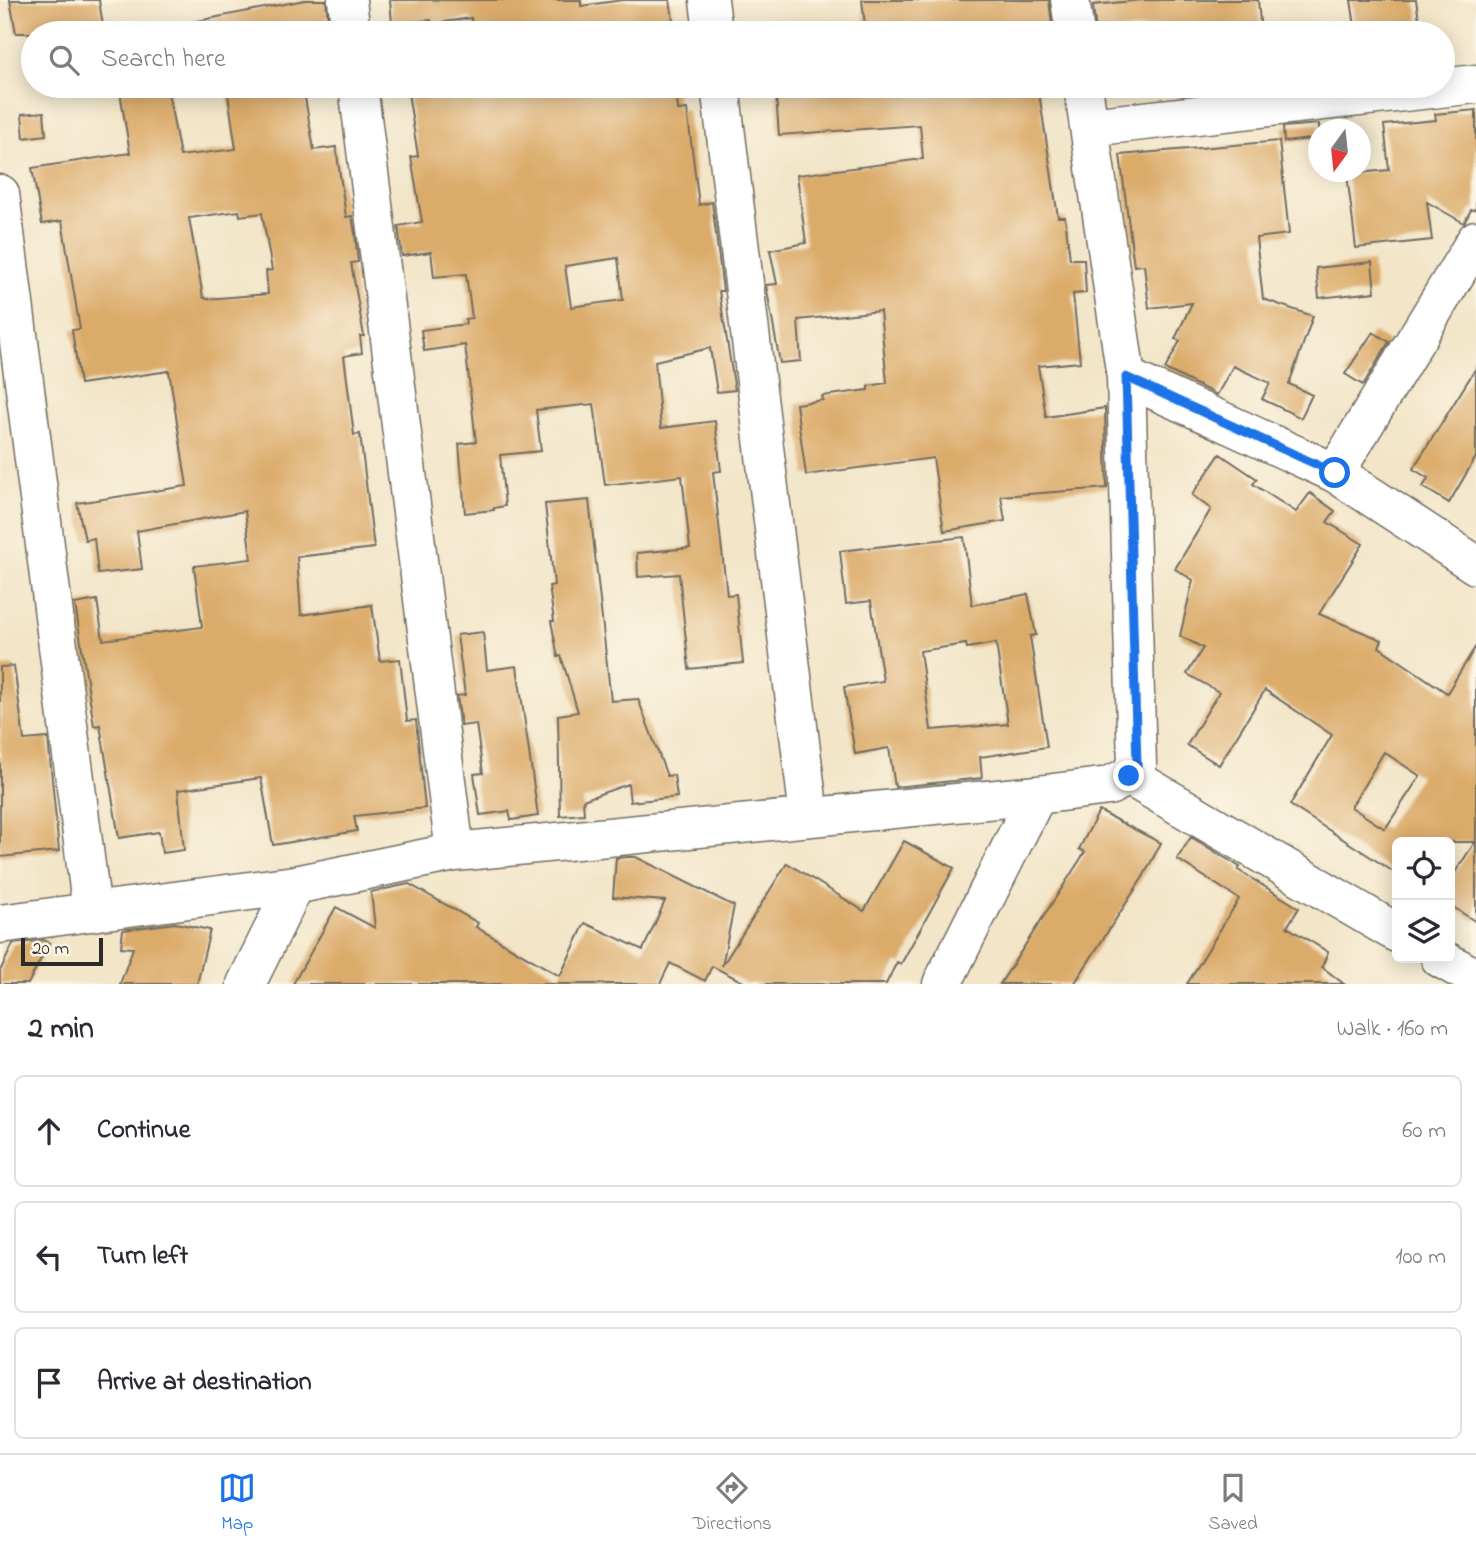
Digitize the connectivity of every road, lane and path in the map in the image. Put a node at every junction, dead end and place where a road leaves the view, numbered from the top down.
1 (347, 0) edge
2 (709, 0) edge
3 (1070, 0) edge
4 (350, 21) edge
5 (712, 21) edge
6 (1073, 21) edge
7 (1476, 85) edge
8 (1455, 87) edge
9 (360, 98) edge
10 (721, 98) edge
11 (1085, 98) edge
12 (1356, 98) edge
13 (1089, 127) junction
14 (0, 194) edge
15 (1476, 240) edge
16 (1126, 377) junction
17 (1335, 473) junction
18 (1476, 565) edge
19 (1129, 776) junction
20 (1037, 795) junction
21 (809, 816) junction
22 (454, 852) junction
23 (295, 885) junction
24 (92, 912) junction
25 (0, 924) edge
26 (1392, 930) edge
27 (1449, 963) edge
28 (1476, 978) edge
29 (246, 984) edge
30 (942, 984) edge

1 - 4 street
2 - 5 street
3 - 6 street
7 - 8 street
9 - 22 street
10 - 21 street
11 - 13 street
12 - 13 street
13 - 16 street
14 - 24 street
15 - 17 street
16 - 17 street
16 - 19 street
17 - 18 street
19 - 20 street
19 - 26 street
20 - 21 street
20 - 30 street
21 - 22 street
22 - 23 street
23 - 24 street
23 - 29 street
24 - 25 street
27 - 28 street

